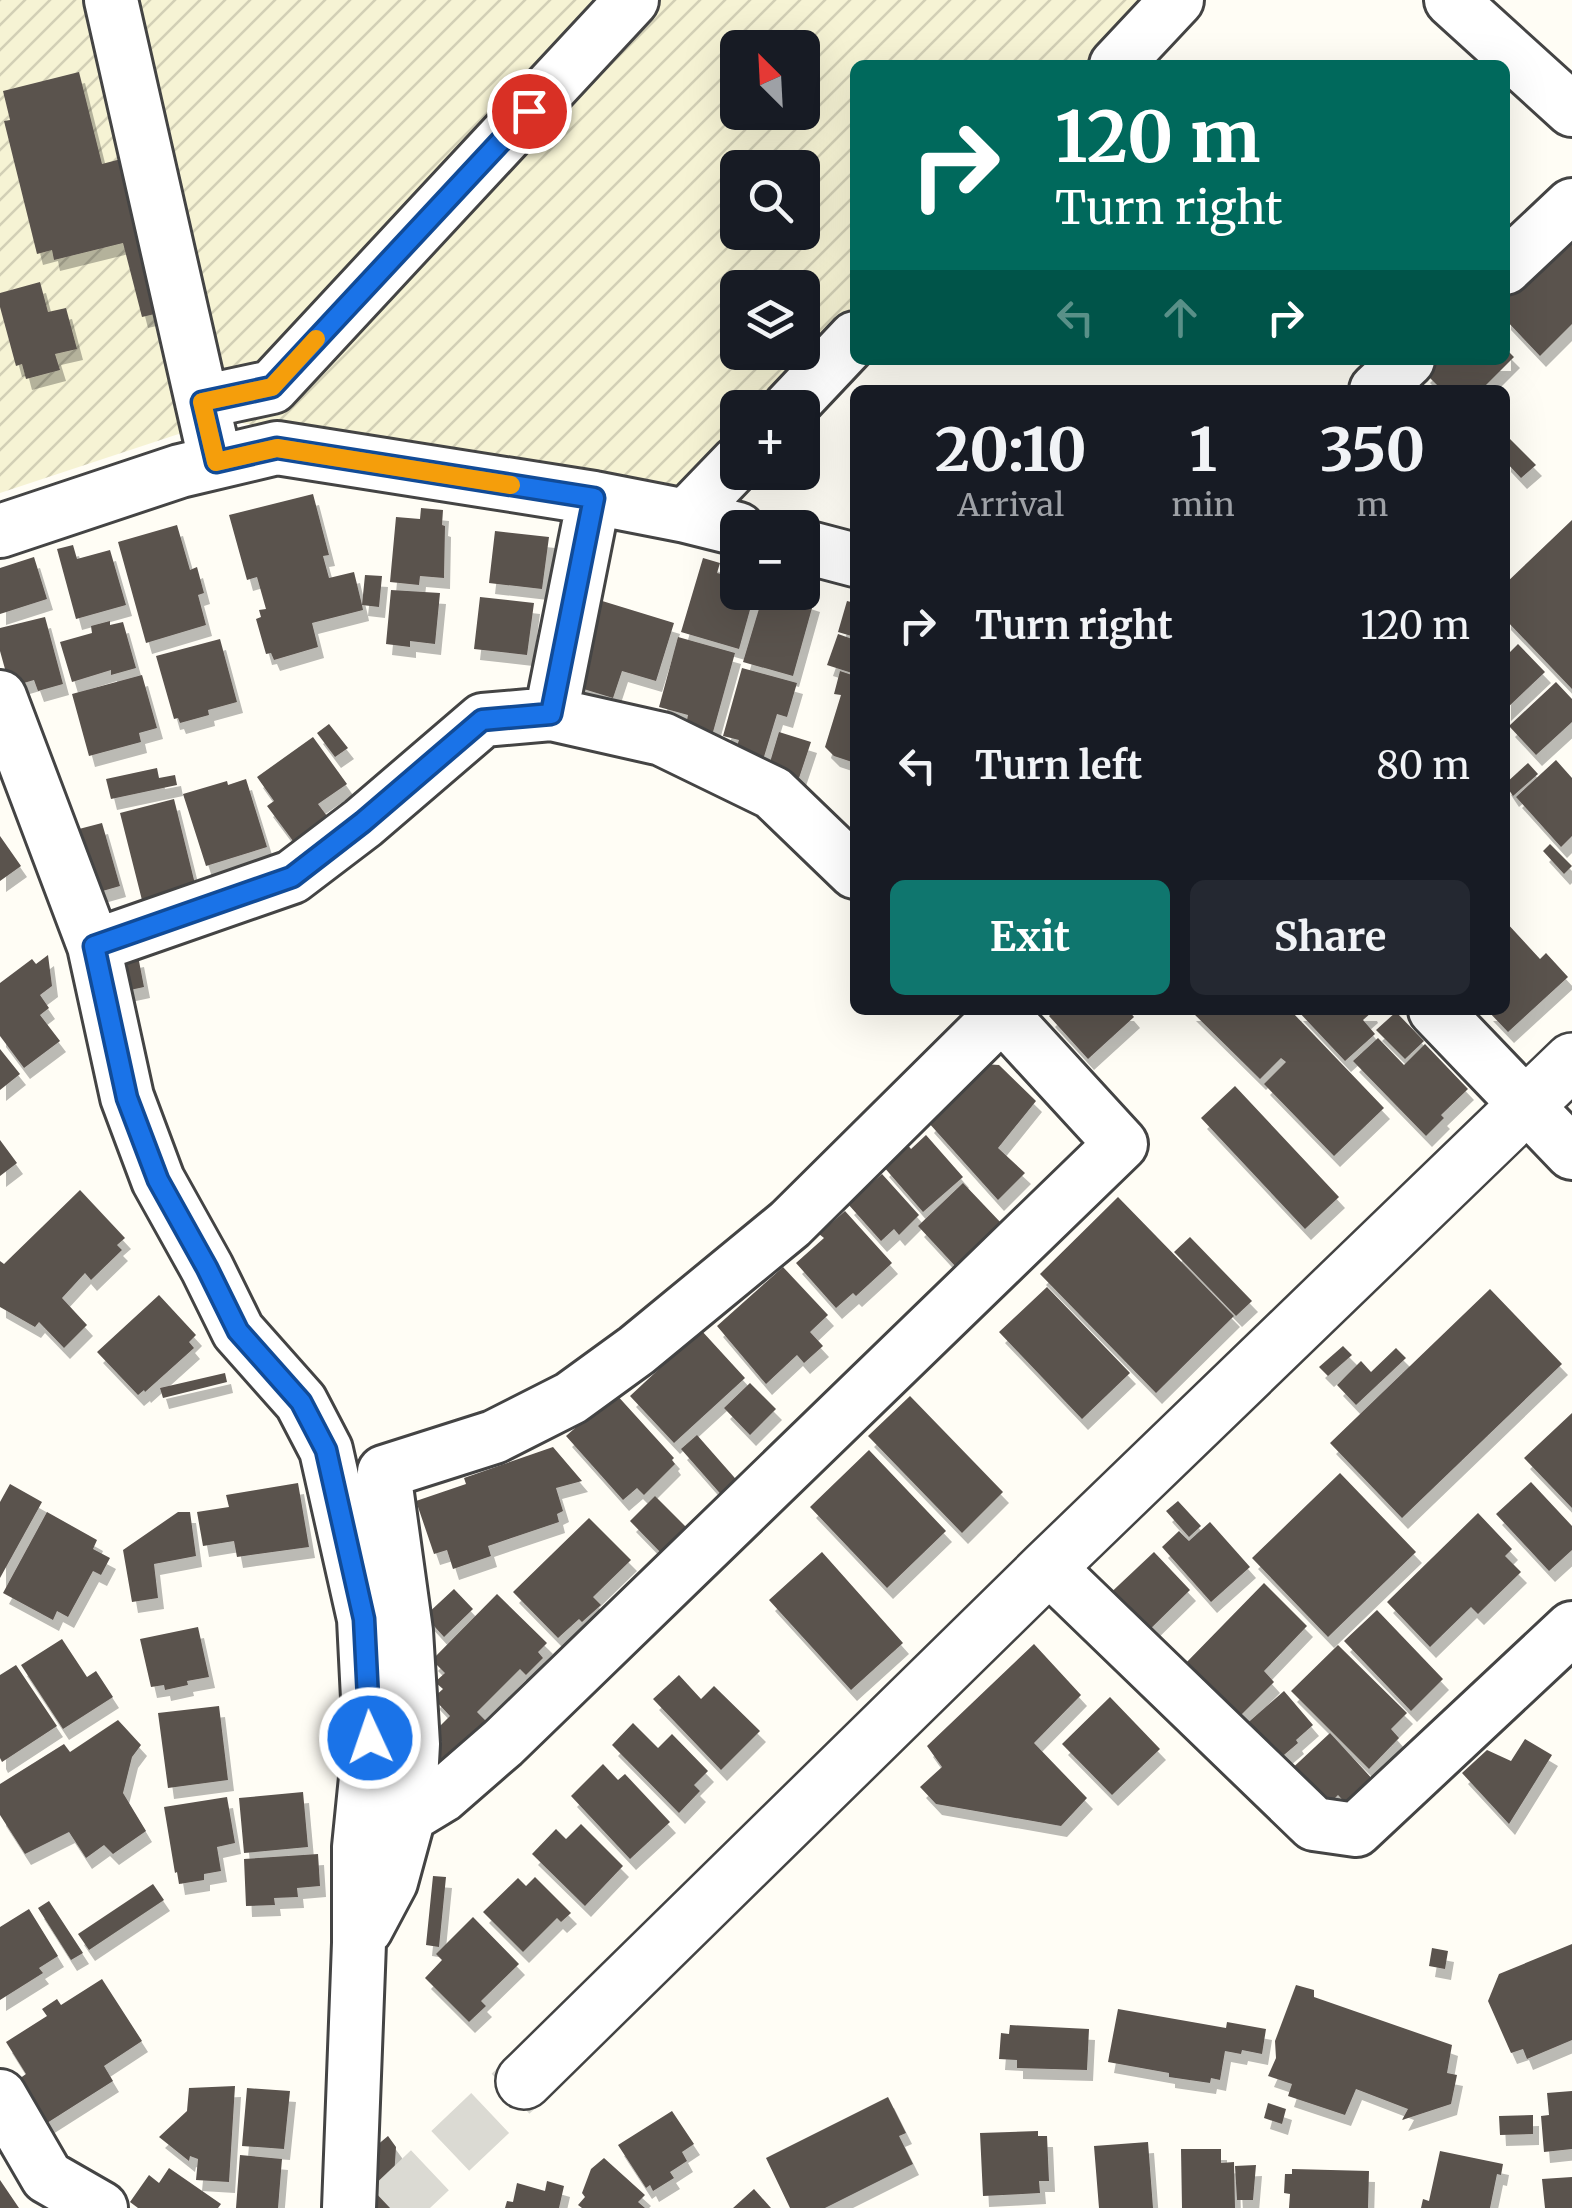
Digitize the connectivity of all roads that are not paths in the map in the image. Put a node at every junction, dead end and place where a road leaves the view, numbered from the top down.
1 (111, 0) edge
2 (632, 0) edge
3 (1178, 0) edge
4 (1451, 0) edge
5 (1121, 60) edge
6 (1572, 110) edge
7 (1572, 206) edge
8 (1510, 263) edge
9 (850, 343) edge
10 (1403, 365) edge
11 (1381, 385) edge
12 (806, 390) edge
13 (202, 402) junction
14 (216, 462) junction
15 (720, 481) edge
16 (594, 498) junction
17 (686, 516) junction
18 (720, 524) edge
19 (0, 532) edge
20 (820, 551) edge
21 (850, 559) edge
22 (0, 697) edge
23 (551, 714) junction
24 (850, 867) edge
25 (94, 946) junction
26 (998, 1015) edge
27 (1006, 1015) edge
28 (1440, 1015) edge
29 (1572, 1061) edge
30 (1526, 1107) junction
31 (1572, 1153) edge
32 (1048, 1567) junction
33 (1572, 1628) edge
34 (409, 1816) junction
35 (359, 1944) junction
36 (524, 2081) tunnel mouth
37 (0, 2096) edge
38 (101, 2208) edge
39 (349, 2208) edge

1 - 13 street
2 - 13 street
3 - 5 street
4 - 6 street
7 - 8 street
9 - 12 street
10 - 11 street
13 - 14 street
14 - 16 street
14 - 19 street
15 - 17 street
16 - 17 street
16 - 23 street
17 - 18 street
20 - 21 street
22 - 25 street
23 - 24 street
23 - 25 street
25 - 35 street
26 - 34 street
27 - 34 street
28 - 30 street
29 - 30 street
30 - 31 street
30 - 32 street
32 - 33 street
32 - 36 street
34 - 35 street
35 - 39 street
37 - 38 street

